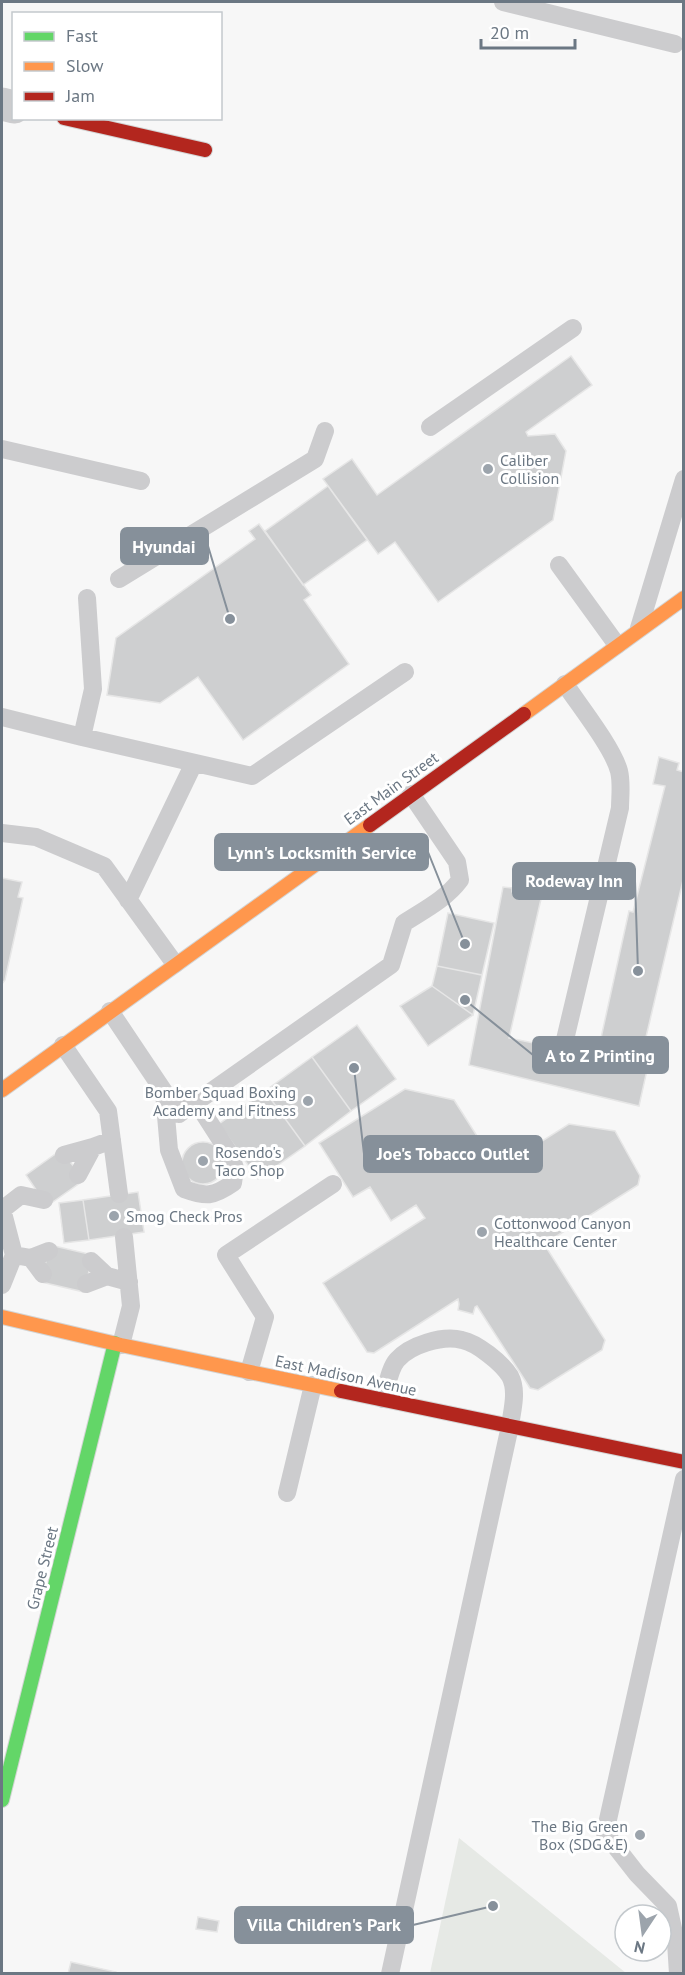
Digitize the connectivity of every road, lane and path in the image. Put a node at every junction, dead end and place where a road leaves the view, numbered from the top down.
1 (503, 2) edge
2 (675, 44) dead end
3 (73, 120) edge
4 (205, 150) dead end
5 (573, 328) dead end
6 (430, 427) dead end
7 (325, 431) dead end
8 (2, 450) edge
9 (684, 479) edge
10 (141, 481) dead end
11 (559, 565) dead end
12 (119, 579) dead end
13 (87, 598) dead end
14 (684, 598) edge
15 (638, 630) junction
16 (617, 645) junction
17 (405, 672) dead end
18 (565, 684) junction
19 (2, 717) edge
20 (82, 737) junction
21 (194, 763) junction
22 (411, 794) junction
23 (2, 833) edge
24 (128, 900) junction
25 (175, 964) junction
26 (110, 1011) junction
27 (63, 1045) junction
28 (563, 1048) dead end
29 (2, 1090) edge
30 (164, 1091) junction
31 (196, 1103) junction
32 (112, 1140) junction
33 (93, 1147) junction
34 (64, 1155) dead end
35 (78, 1175) dead end
36 (333, 1184) dead end
37 (119, 1194) dead end
38 (44, 1200) dead end
39 (2, 1209) edge
40 (124, 1237) dead end
41 (49, 1251) dead end
42 (23, 1256) junction
43 (91, 1262) dead end
44 (43, 1274) dead end
45 (107, 1276) junction
46 (129, 1282) junction
47 (86, 1284) dead end
48 (2, 1285) edge
49 (2, 1317) edge
50 (118, 1344) junction
51 (249, 1372) junction
52 (312, 1385) junction
53 (383, 1399) junction
54 (510, 1426) junction
55 (684, 1462) edge
56 (684, 1479) edge
57 (287, 1493) dead end
58 (3, 1788) edge
59 (390, 1974) edge
60 (678, 1974) edge

1 - 2 lane
3 - 4 street
5 - 6 lane
7 - 12 lane
8 - 10 lane
9 - 15 lane
11 - 16 lane
13 - 20 lane
14 - 15 street, East Main Street
15 - 16 street, East Main Street
16 - 18 street, East Main Street
17 - 21 lane
18 - 22 street, East Main Street
18 - 28 lane
19 - 20 lane
20 - 21 lane
21 - 24 lane
22 - 25 street, East Main Street
22 - 31 lane
23 - 24 lane
24 - 25 lane
25 - 26 street, East Main Street
26 - 27 street, East Main Street
26 - 30 lane
27 - 29 street, East Main Street
27 - 32 lane
30 - 31 lane
30 - 31 lane
32 - 33 lane
32 - 37 lane
33 - 34 lane
33 - 35 lane
36 - 51 lane
38 - 39 lane
39 - 42 lane
40 - 46 lane
41 - 42 lane
42 - 44 lane
42 - 48 lane
43 - 45 lane
45 - 46 lane
45 - 47 lane
46 - 50 lane
49 - 50 street, East Madison Avenue
50 - 51 street, East Madison Avenue
50 - 58 street, Grape Street
51 - 52 street, East Madison Avenue
52 - 53 street, East Madison Avenue
52 - 57 lane
53 - 54 street, East Madison Avenue
53 - 54 lane
54 - 55 street, East Madison Avenue
54 - 59 lane
56 - 60 lane

